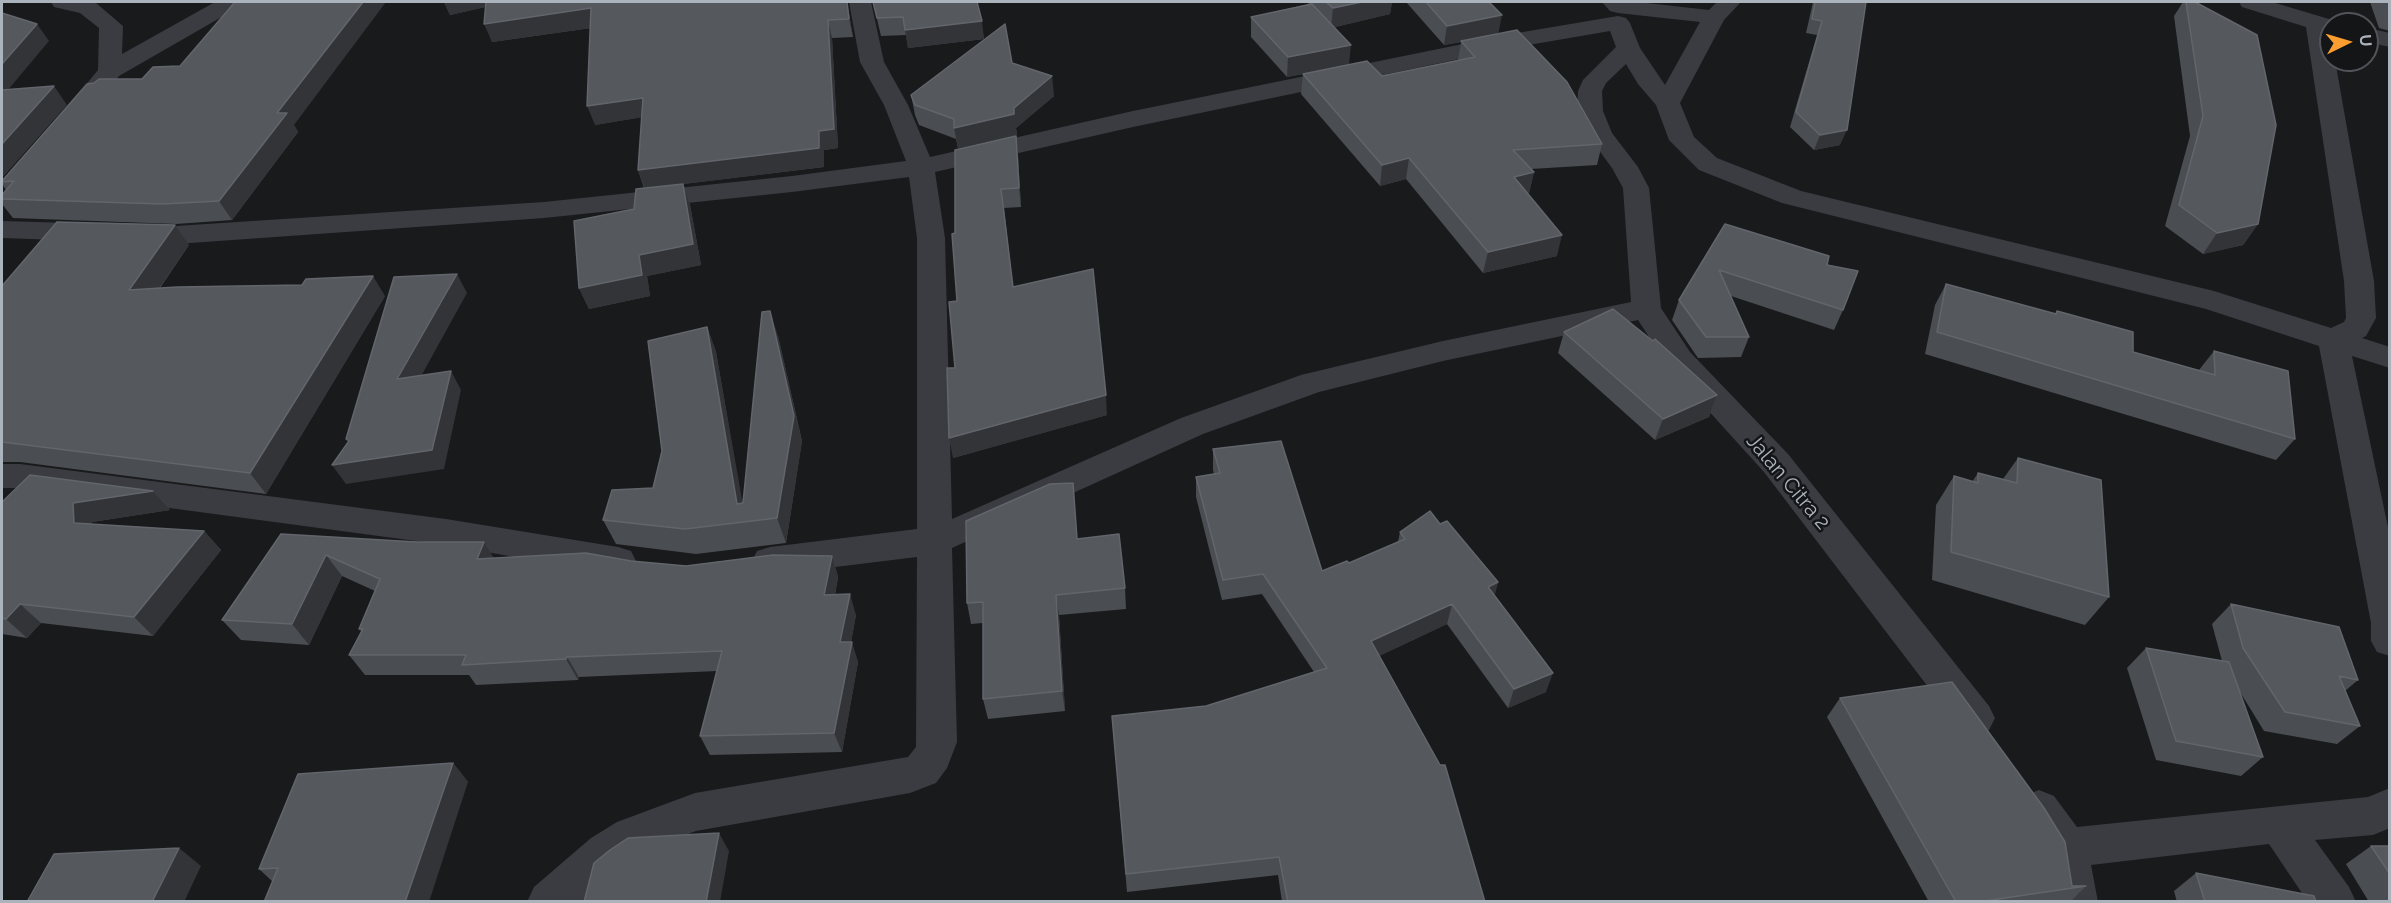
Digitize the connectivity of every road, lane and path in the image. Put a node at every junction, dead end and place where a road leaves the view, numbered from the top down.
1 (62, 2) edge
2 (231, 2) edge
3 (860, 2) edge
4 (2250, 2) edge
5 (1722, 9) edge
6 (1616, 10) edge
7 (2319, 23) edge
8 (1628, 48) junction
9 (110, 71) junction
10 (2330, 72) edge
11 (1668, 103) junction
12 (64, 128) edge
13 (921, 167) junction
14 (2, 229) edge
15 (1646, 309) junction
16 (2333, 340) junction
17 (2390, 358) edge
18 (2, 476) edge
19 (935, 541) junction
20 (741, 564) edge
21 (653, 566) edge
22 (2390, 641) edge
23 (1996, 747) edge
24 (2021, 784) edge
25 (2390, 807) edge
26 (2280, 824) junction
27 (2067, 848) junction
28 (549, 902) edge
29 (2076, 902) edge
30 (2334, 902) edge

1 - 9 street
2 - 9 street
3 - 13 street
4 - 7 street
5 - 6 street
5 - 11 street
6 - 8 street
6 - 13 street
8 - 11 street
8 - 15 street, Jalan Citra 2
9 - 12 street
10 - 16 street
11 - 16 street
13 - 14 street
13 - 19 street
15 - 19 street
15 - 23 street, Jalan Citra 2
16 - 17 street
16 - 22 street
18 - 21 street
19 - 20 street
19 - 28 street
24 - 27 street
25 - 26 street
26 - 27 street
26 - 30 street
27 - 29 street

